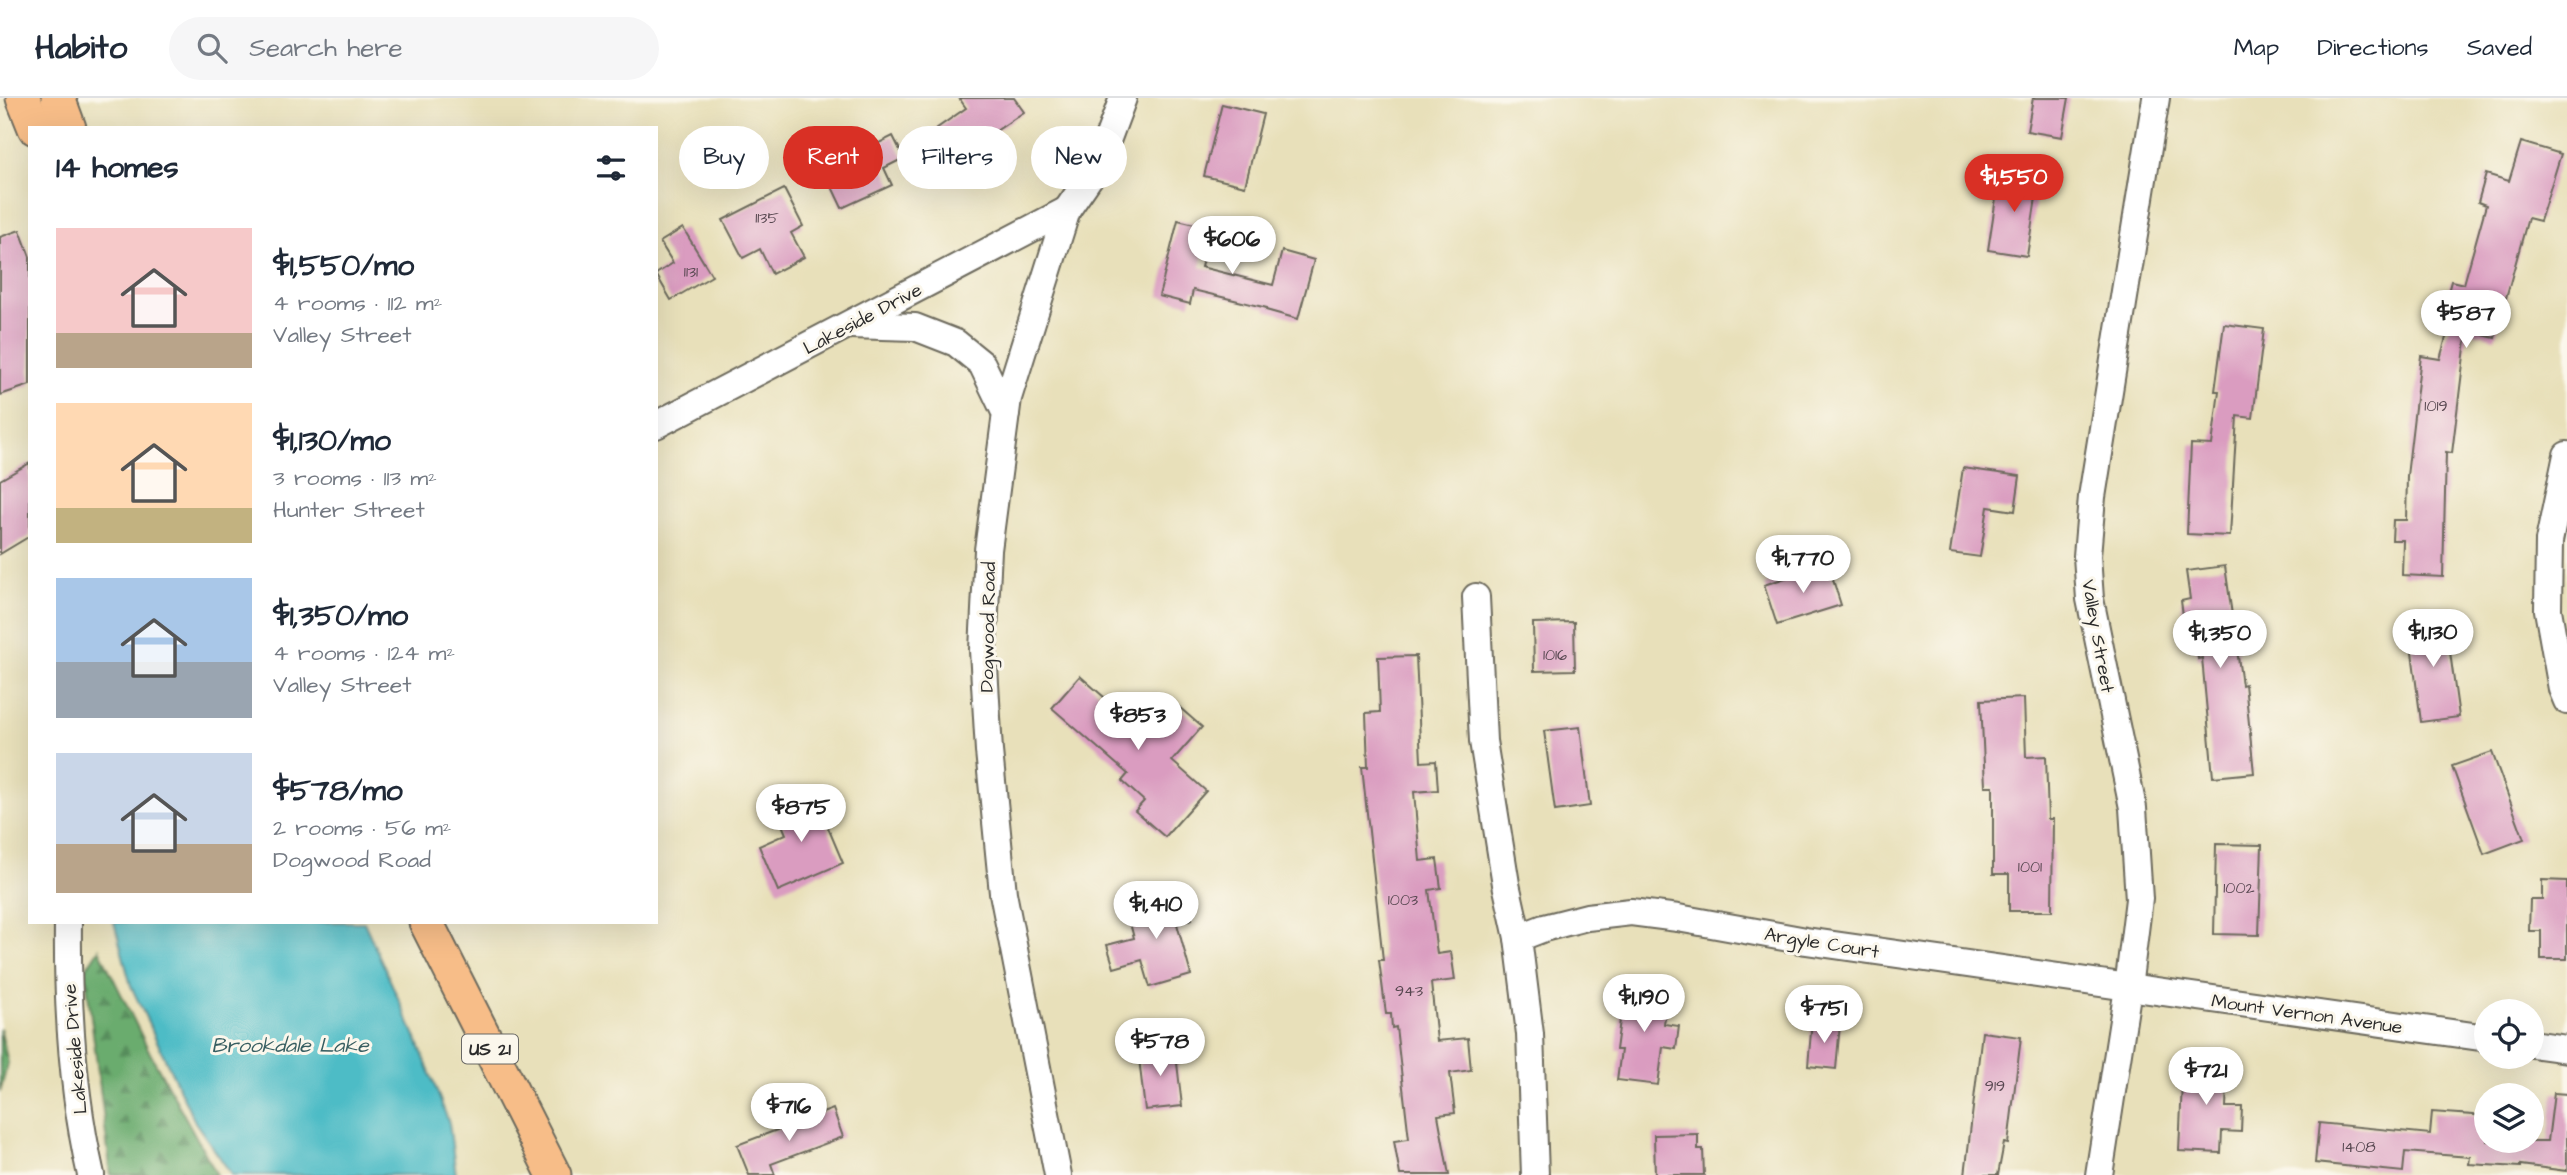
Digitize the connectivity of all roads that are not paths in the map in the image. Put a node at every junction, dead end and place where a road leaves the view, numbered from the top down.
1 (23, 98) edge
2 (58, 98) edge
3 (1123, 98) edge
4 (2156, 98) edge
5 (34, 126) edge
6 (68, 126) edge
7 (1067, 210) junction
8 (848, 325) junction
9 (1006, 414) junction
10 (658, 424) edge
11 (2567, 455) edge
12 (1476, 597) dead end
13 (2558, 609) edge
14 (2567, 701) edge
15 (68, 924) edge
16 (427, 924) edge
17 (1518, 938) junction
18 (2128, 988) junction
19 (2474, 1036) edge
20 (2544, 1046) edge
21 (2567, 1049) edge
22 (91, 1175) edge
23 (554, 1175) edge
24 (1058, 1175) edge
25 (1535, 1175) edge
26 (2099, 1175) edge

1 - 5 main road
2 - 6 main road
3 - 7 street, Dogwood Road
4 - 18 street, Valley Street
7 - 8 street, Lakeside Drive
7 - 9 street, Dogwood Road
8 - 9 street
8 - 10 street, Lakeside Drive
9 - 24 street, Dogwood Road
11 - 13 street
12 - 17 street
13 - 14 street
15 - 22 street, Lakeside Drive
16 - 23 main road, US 21
17 - 18 street, Argyle Court
17 - 25 street
18 - 19 street, Mount Vernon Avenue
18 - 26 street, Valley Street
20 - 21 street

